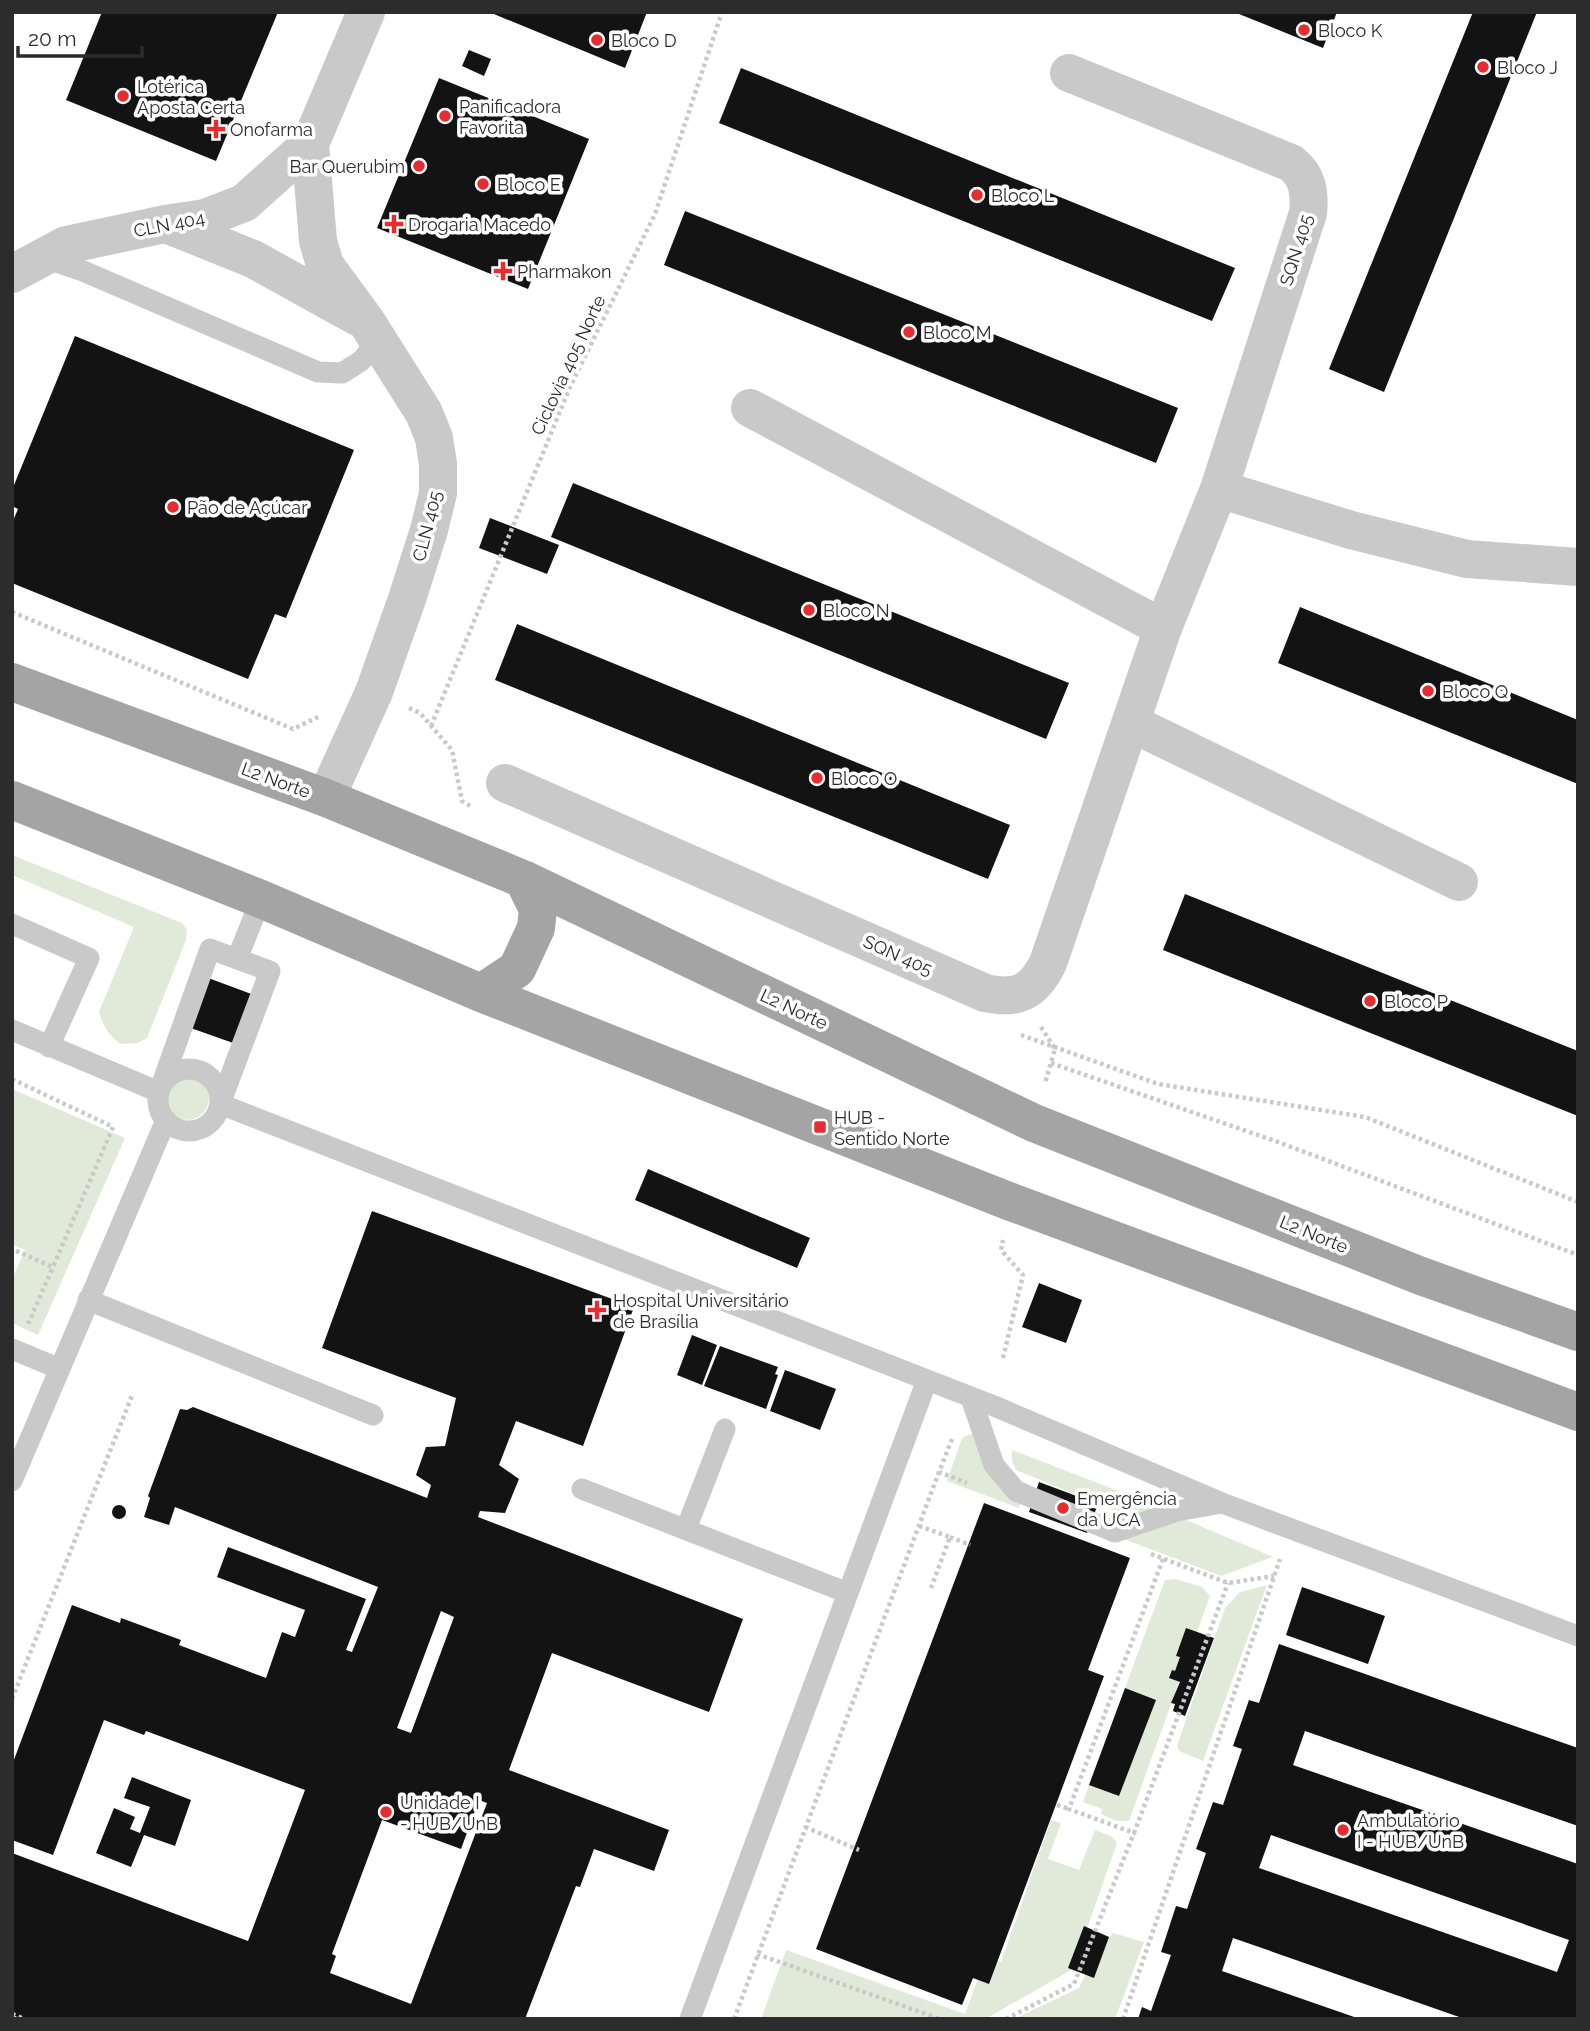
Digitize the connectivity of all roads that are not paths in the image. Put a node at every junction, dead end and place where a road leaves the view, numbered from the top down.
1 (366, 12) edge
2 (1069, 73) dead end
3 (310, 145) junction
4 (165, 224) junction
5 (26, 265) edge
6 (372, 331) junction
7 (750, 408) dead end
8 (1219, 489) junction
9 (1578, 567) edge
10 (1163, 628) junction
11 (12, 682) edge
12 (1131, 723) junction
13 (505, 783) dead end
14 (326, 798) junction
15 (12, 800) edge
16 (523, 879) junction
17 (1459, 882) dead end
18 (261, 899) junction
19 (12, 924) edge
20 (237, 959) junction
21 (481, 993) junction
22 (12, 1030) edge
23 (49, 1047) junction
24 (159, 1092) junction
25 (220, 1104) junction
26 (166, 1119) junction
27 (88, 1300) junction
28 (1578, 1332) edge
29 (12, 1349) edge
30 (60, 1369) junction
31 (927, 1380) junction
32 (971, 1398) junction
33 (1578, 1412) edge
34 (373, 1415) dead end
35 (725, 1429) dead end
36 (12, 1481) edge
37 (582, 1489) dead end
38 (1222, 1503) junction
39 (686, 1529) junction
40 (848, 1593) junction
41 (1578, 1636) edge
42 (690, 2019) edge

1 - 3 street
2 - 8 street, SQN 405
3 - 4 street, CLN 404
3 - 6 street, CLN 405
4 - 5 street, CLN 404
4 - 6 street
5 - 6 lane
6 - 14 street, CLN 405
7 - 10 street
8 - 9 street
8 - 10 street, SQN 405
10 - 12 street, SQN 405
11 - 14 main road, L2 Norte
12 - 13 street, SQN 405
12 - 17 street
14 - 16 main road, L2 Norte
15 - 18 main road
16 - 21 main road
16 - 28 main road, L2 Norte
18 - 20 lane
18 - 21 main road
19 - 23 lane
20 - 24 lane
20 - 25 lane
21 - 33 main road
22 - 23 lane
23 - 24 lane
24 - 25 lane
24 - 26 lane
25 - 26 lane
25 - 31 lane
26 - 27 lane
27 - 30 lane
27 - 34 lane
29 - 30 lane
30 - 36 lane
31 - 32 lane
31 - 40 lane
32 - 38 lane
32 - 38 lane
35 - 39 lane
37 - 39 lane
38 - 41 lane
39 - 40 lane
40 - 42 lane

